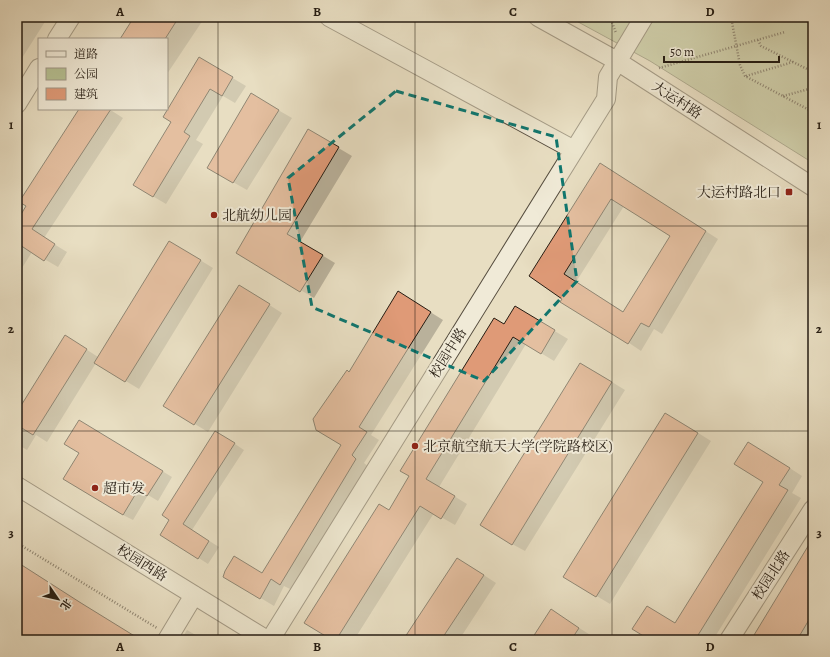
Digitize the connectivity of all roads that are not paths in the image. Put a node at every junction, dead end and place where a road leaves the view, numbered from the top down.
1 (71, 17) edge
2 (329, 17) edge
3 (538, 17) edge
4 (644, 17) edge
5 (58, 38) edge
6 (617, 61) junction
7 (38, 70) edge
8 (17, 104) edge
9 (574, 150) junction
10 (813, 187) edge
11 (17, 486) edge
12 (813, 509) edge
13 (194, 595) junction
14 (168, 638) edge
15 (269, 640) edge
16 (729, 640) edge

1 - 5 street
2 - 9 street
3 - 6 street, 大运村路
4 - 6 street, 校园中路
6 - 9 street, 校园中路
6 - 10 street, 大运村路
7 - 8 street
9 - 15 street, 校园中路
11 - 13 street, 校园西路
12 - 16 street, 校园北路
13 - 14 street
13 - 15 street, 校园西路

